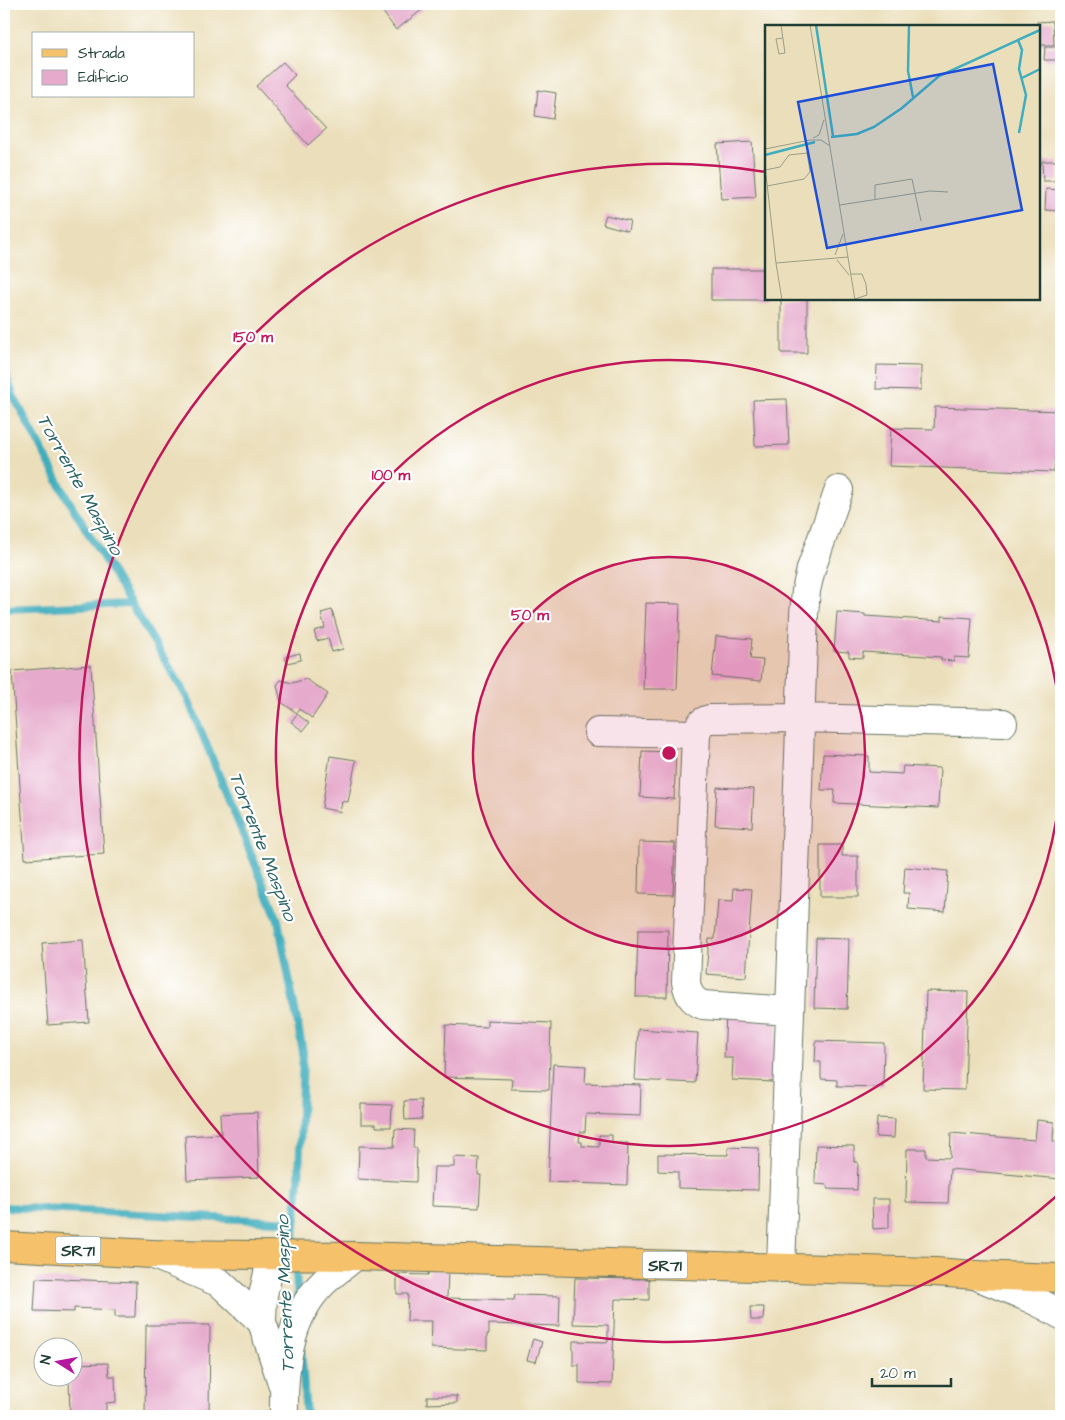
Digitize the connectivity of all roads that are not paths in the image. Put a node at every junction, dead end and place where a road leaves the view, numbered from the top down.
1 (838, 490) dead end
2 (800, 718) junction
3 (1003, 724) dead end
4 (598, 732) dead end
5 (696, 734) junction
6 (790, 1011) junction
7 (4, 1246) edge
8 (152, 1254) junction
9 (279, 1255) junction
10 (355, 1256) junction
11 (781, 1268) junction
12 (975, 1276) junction
13 (1061, 1278) edge
14 (1061, 1315) edge
15 (262, 1322) junction
16 (283, 1386) junction
17 (284, 1416) edge

1 - 2 street
2 - 3 street
2 - 5 street
2 - 6 street
4 - 5 street
5 - 6 street
6 - 11 street
7 - 8 main road, SR71
8 - 9 main road, SR71
8 - 15 street
9 - 10 main road, SR71
9 - 15 street
10 - 11 main road, SR71
10 - 16 street
11 - 12 main road, SR71
12 - 13 main road, SR71
12 - 14 street
15 - 16 street
16 - 17 street

